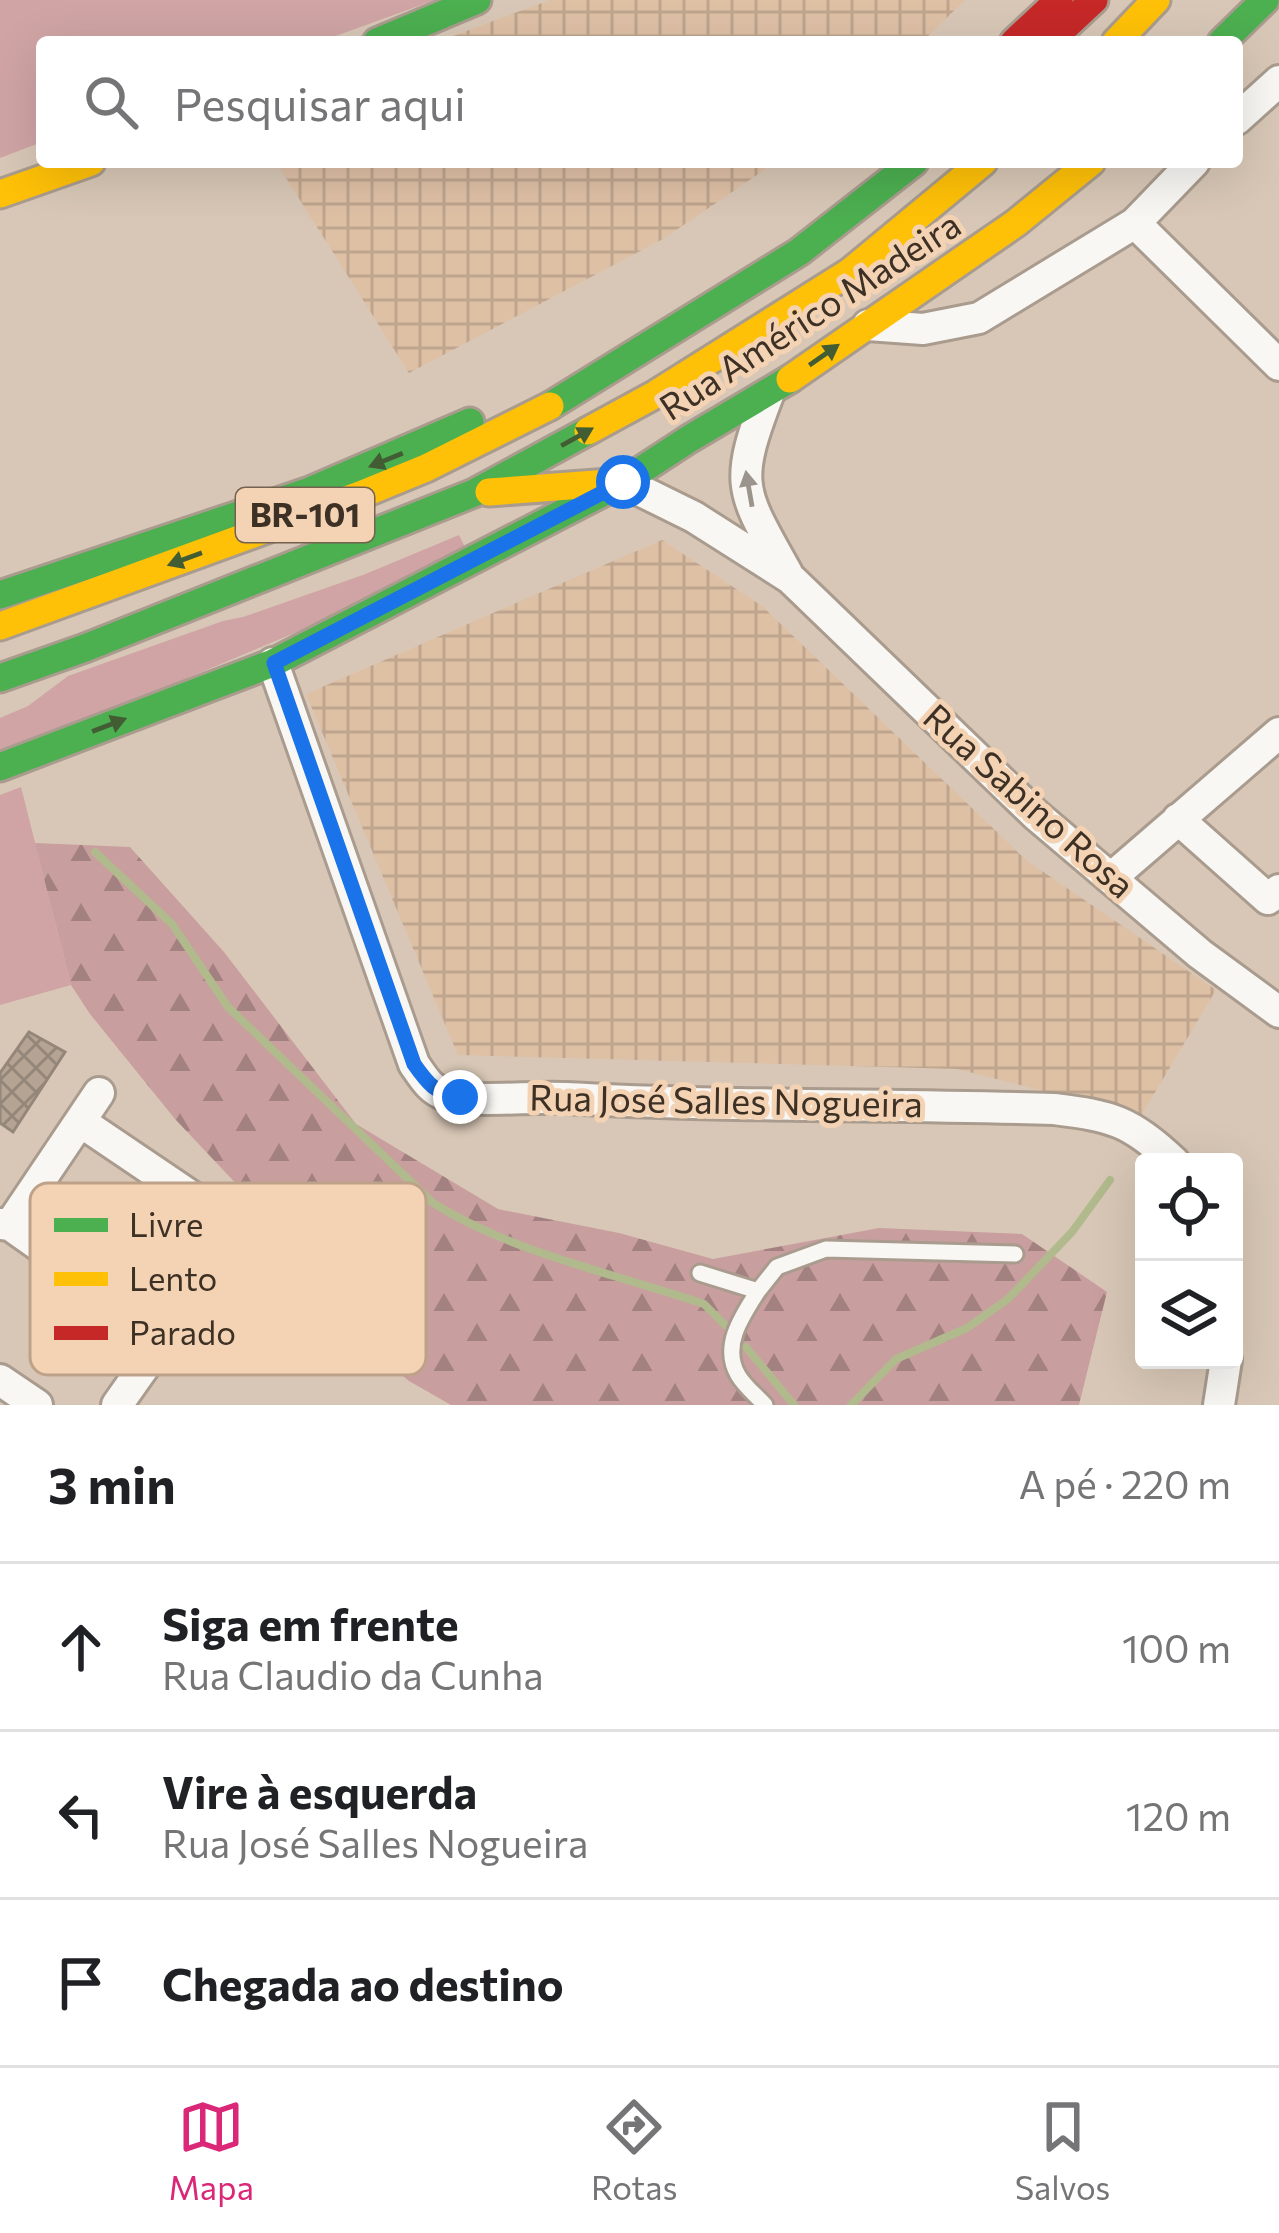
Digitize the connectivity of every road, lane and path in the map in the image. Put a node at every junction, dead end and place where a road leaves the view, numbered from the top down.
1 (477, 0) edge
2 (1059, 0) edge
3 (1094, 0) edge
4 (1156, 0) edge
5 (1264, 0) edge
6 (390, 36) edge
7 (1020, 36) edge
8 (1055, 36) edge
9 (1122, 36) edge
10 (1228, 36) edge
11 (1279, 81) edge
12 (1243, 114) edge
13 (74, 168) edge
14 (872, 168) edge
15 (906, 168) edge
16 (976, 168) edge
17 (1083, 168) edge
18 (1188, 168) edge
19 (0, 194) edge
20 (1135, 223) junction
21 (868, 326) junction
22 (1279, 364) edge
23 (768, 394) junction
24 (623, 482) junction
25 (474, 493) junction
26 (790, 578) junction
27 (0, 595) edge
28 (0, 626) edge
29 (274, 663) junction
30 (0, 678) edge
31 (1279, 733) edge
32 (0, 767) edge
33 (1178, 819) junction
34 (1111, 878) junction
35 (1275, 899) edge
36 (1279, 1012) edge
37 (99, 1093) dead end
38 (81, 1122) junction
39 (1163, 1153) edge
40 (36, 1183) edge
41 (171, 1183) edge
42 (30, 1190) edge
43 (5, 1224) edge
44 (1015, 1254) dead end
45 (700, 1273) dead end
46 (758, 1292) junction
47 (1225, 1369) edge
48 (138, 1375) edge
49 (0, 1380) edge
50 (37, 1405) edge
51 (117, 1405) edge
52 (765, 1405) edge
53 (1220, 1405) edge

1 - 6 street
2 - 7 street
3 - 8 street
4 - 9 street
5 - 10 street
11 - 12 street
13 - 19 street
14 -> 27 street
15 -> 28 street, BR-101
25 -> 16 street, BR-101
17 - 21 street, Rua Américo Madeira
18 - 20 street
20 - 21 street
20 - 22 street
23 -> 21 street, Rua Américo Madeira
23 - 24 street, Rua Américo Madeira
26 -> 23 street, Rua Sabino Rosa
24 - 25 street
24 - 26 street, Rua Sabino Rosa
24 - 29 street, Rua Américo Madeira
25 - 30 street, BR-101
26 - 34 street, Rua Sabino Rosa
32 -> 29 street, Rua Américo Madeira
29 - 39 street, Rua José Salles Nogueira
31 - 33 street
33 - 34 street
33 - 35 street
34 - 36 street, Rua Sabino Rosa
37 - 38 street
38 - 40 street
38 - 41 street
42 - 43 street
44 - 46 lane
45 - 46 lane
46 - 52 lane
47 - 53 street
48 - 51 street
49 - 50 street

